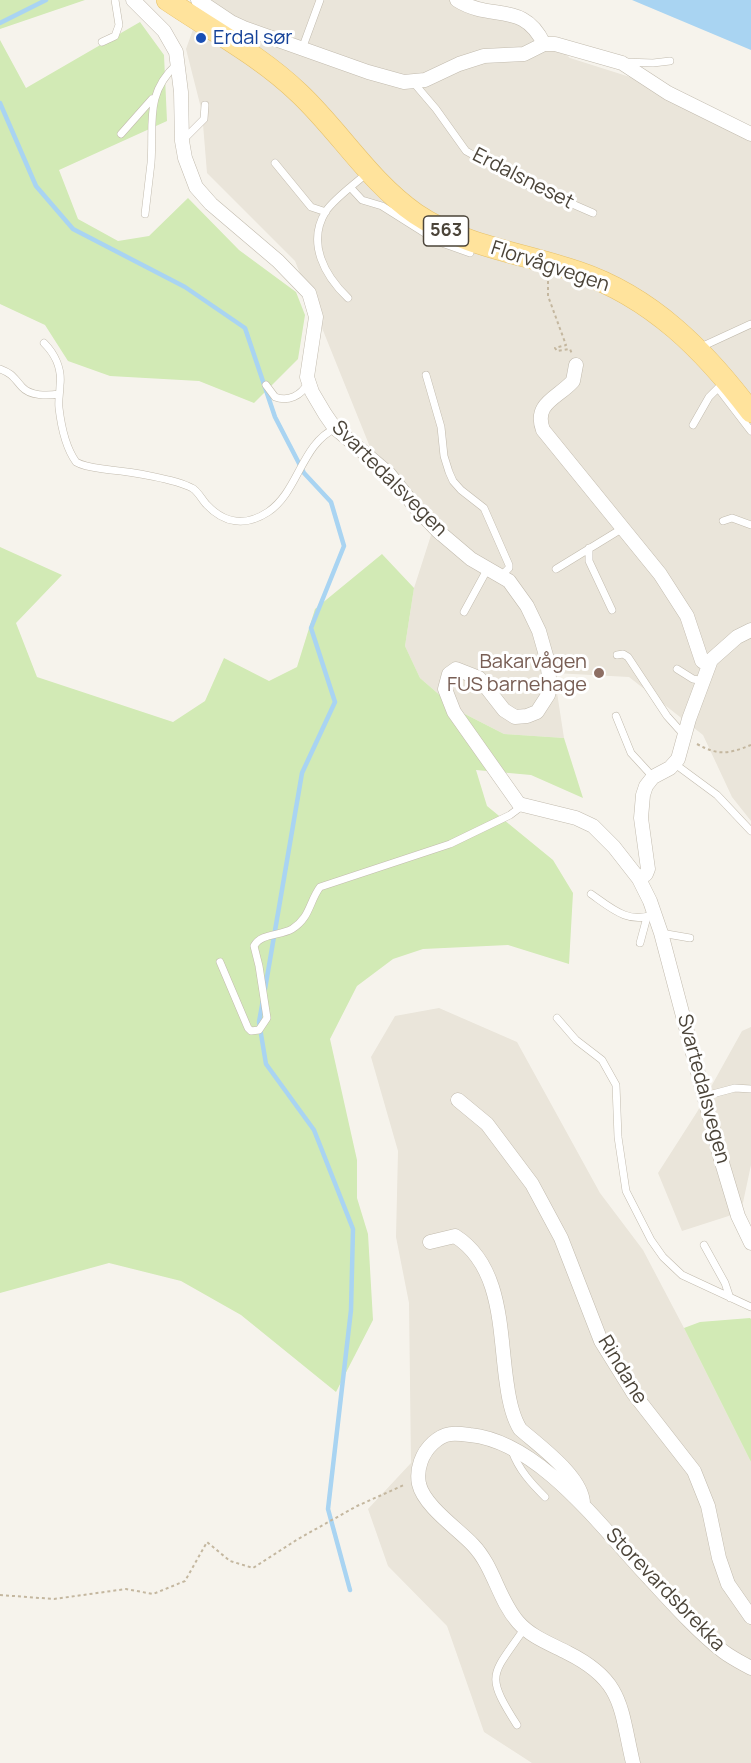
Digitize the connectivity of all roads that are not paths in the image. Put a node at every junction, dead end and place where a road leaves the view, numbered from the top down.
1 (115, 0) edge
2 (133, 0) edge
3 (166, 0) edge
4 (198, 0) edge
5 (320, 0) edge
6 (457, 0) edge
7 (102, 42) dead end
8 (544, 44) junction
9 (303, 49) junction
10 (670, 61) dead end
11 (622, 63) junction
12 (177, 64) junction
13 (413, 82) junction
14 (155, 94) junction
15 (205, 105) dead end
16 (121, 134) dead end
17 (751, 134) edge
18 (182, 141) junction
19 (275, 163) dead end
20 (369, 171) junction
21 (351, 188) junction
22 (326, 212) junction
23 (593, 213) dead end
24 (145, 214) dead end
25 (470, 253) dead end
26 (348, 298) dead end
27 (751, 324) edge
28 (44, 343) dead end
29 (698, 348) junction
30 (576, 365) road end
31 (0, 369) edge
32 (426, 375) dead end
33 (308, 383) junction
34 (266, 385) dead end
35 (58, 394) junction
36 (751, 412) edge
37 (693, 425) dead end
38 (336, 428) junction
39 (751, 431) edge
40 (723, 520) dead end
41 (751, 525) edge
42 (623, 528) junction
43 (589, 548) junction
44 (488, 568) junction
45 (556, 569) dead end
46 (501, 576) junction
47 (612, 610) dead end
48 (464, 612) dead end
49 (751, 630) edge
50 (617, 656) dead end
51 (708, 665) junction
52 (677, 669) dead end
53 (704, 681) junction
54 (616, 716) dead end
55 (684, 736) junction
56 (675, 764) junction
57 (653, 777) junction
58 (522, 806) junction
59 (751, 831) edge
60 (639, 879) junction
61 (591, 894) dead end
62 (651, 915) junction
63 (661, 933) junction
64 (690, 938) dead end
65 (640, 943) dead end
66 (220, 962) dead end
67 (557, 1018) dead end
68 (751, 1089) edge
69 (705, 1096) junction
70 (458, 1100) dead end
71 (430, 1242) dead end
72 (751, 1243) edge
73 (704, 1245) dead end
74 (730, 1298) junction
75 (751, 1306) edge
76 (509, 1446) junction
77 (545, 1497) dead end
78 (583, 1506) junction
79 (751, 1617) edge
80 (524, 1629) junction
81 (751, 1668) edge
82 (517, 1725) dead end
83 (633, 1763) edge

1 - 7 lane
2 - 12 street
3 - 20 main road, Florvågvegen / 563
4 - 9 street
5 - 9 lane
6 - 8 street
8 - 11 street
8 - 13 street
9 - 13 street
10 - 11 lane
11 - 17 street
12 - 14 lane
12 - 18 street
13 - 23 lane, Erdalsneset
14 - 16 lane
14 - 24 lane
15 - 18 lane
18 - 33 street
19 - 22 lane
20 - 21 lane
20 - 29 main road, Florvågvegen / 563
21 - 22 lane
21 - 25 lane
22 - 26 lane
27 - 29 lane
28 - 35 lane
29 - 36 main road, Florvågvegen / 563
30 - 42 street
31 - 35 lane
32 - 46 lane
33 - 34 lane
33 - 38 street, Svartedalsvegen
35 - 38 lane
37 - 39 lane
38 - 44 street, Svartedalsvegen
40 - 41 lane
42 - 43 lane
42 - 51 street
43 - 45 lane
43 - 47 lane
44 - 46 street, Svartedalsvegen
44 - 48 lane
46 - 58 street, Svartedalsvegen
49 - 51 street
50 - 55 lane
51 - 53 street
52 - 53 lane
53 - 55 street
54 - 57 lane
55 - 56 street
56 - 57 street
56 - 59 lane
57 - 60 street
58 - 60 street, Svartedalsvegen
58 - 66 lane
60 - 62 street, Svartedalsvegen
61 - 62 lane
62 - 63 street, Svartedalsvegen
62 - 65 lane
63 - 64 lane
63 - 69 street, Svartedalsvegen
67 - 74 lane
68 - 69 lane
69 - 72 street, Svartedalsvegen
70 - 79 street, Rindane
71 - 78 street, Storevardsbrekka
73 - 74 lane
74 - 75 lane
76 - 77 lane
76 - 78 street, Storevardsbrekka
76 - 80 street, Storevardsbrekka
78 - 81 street, Storevardsbrekka
80 - 82 lane
80 - 83 street

